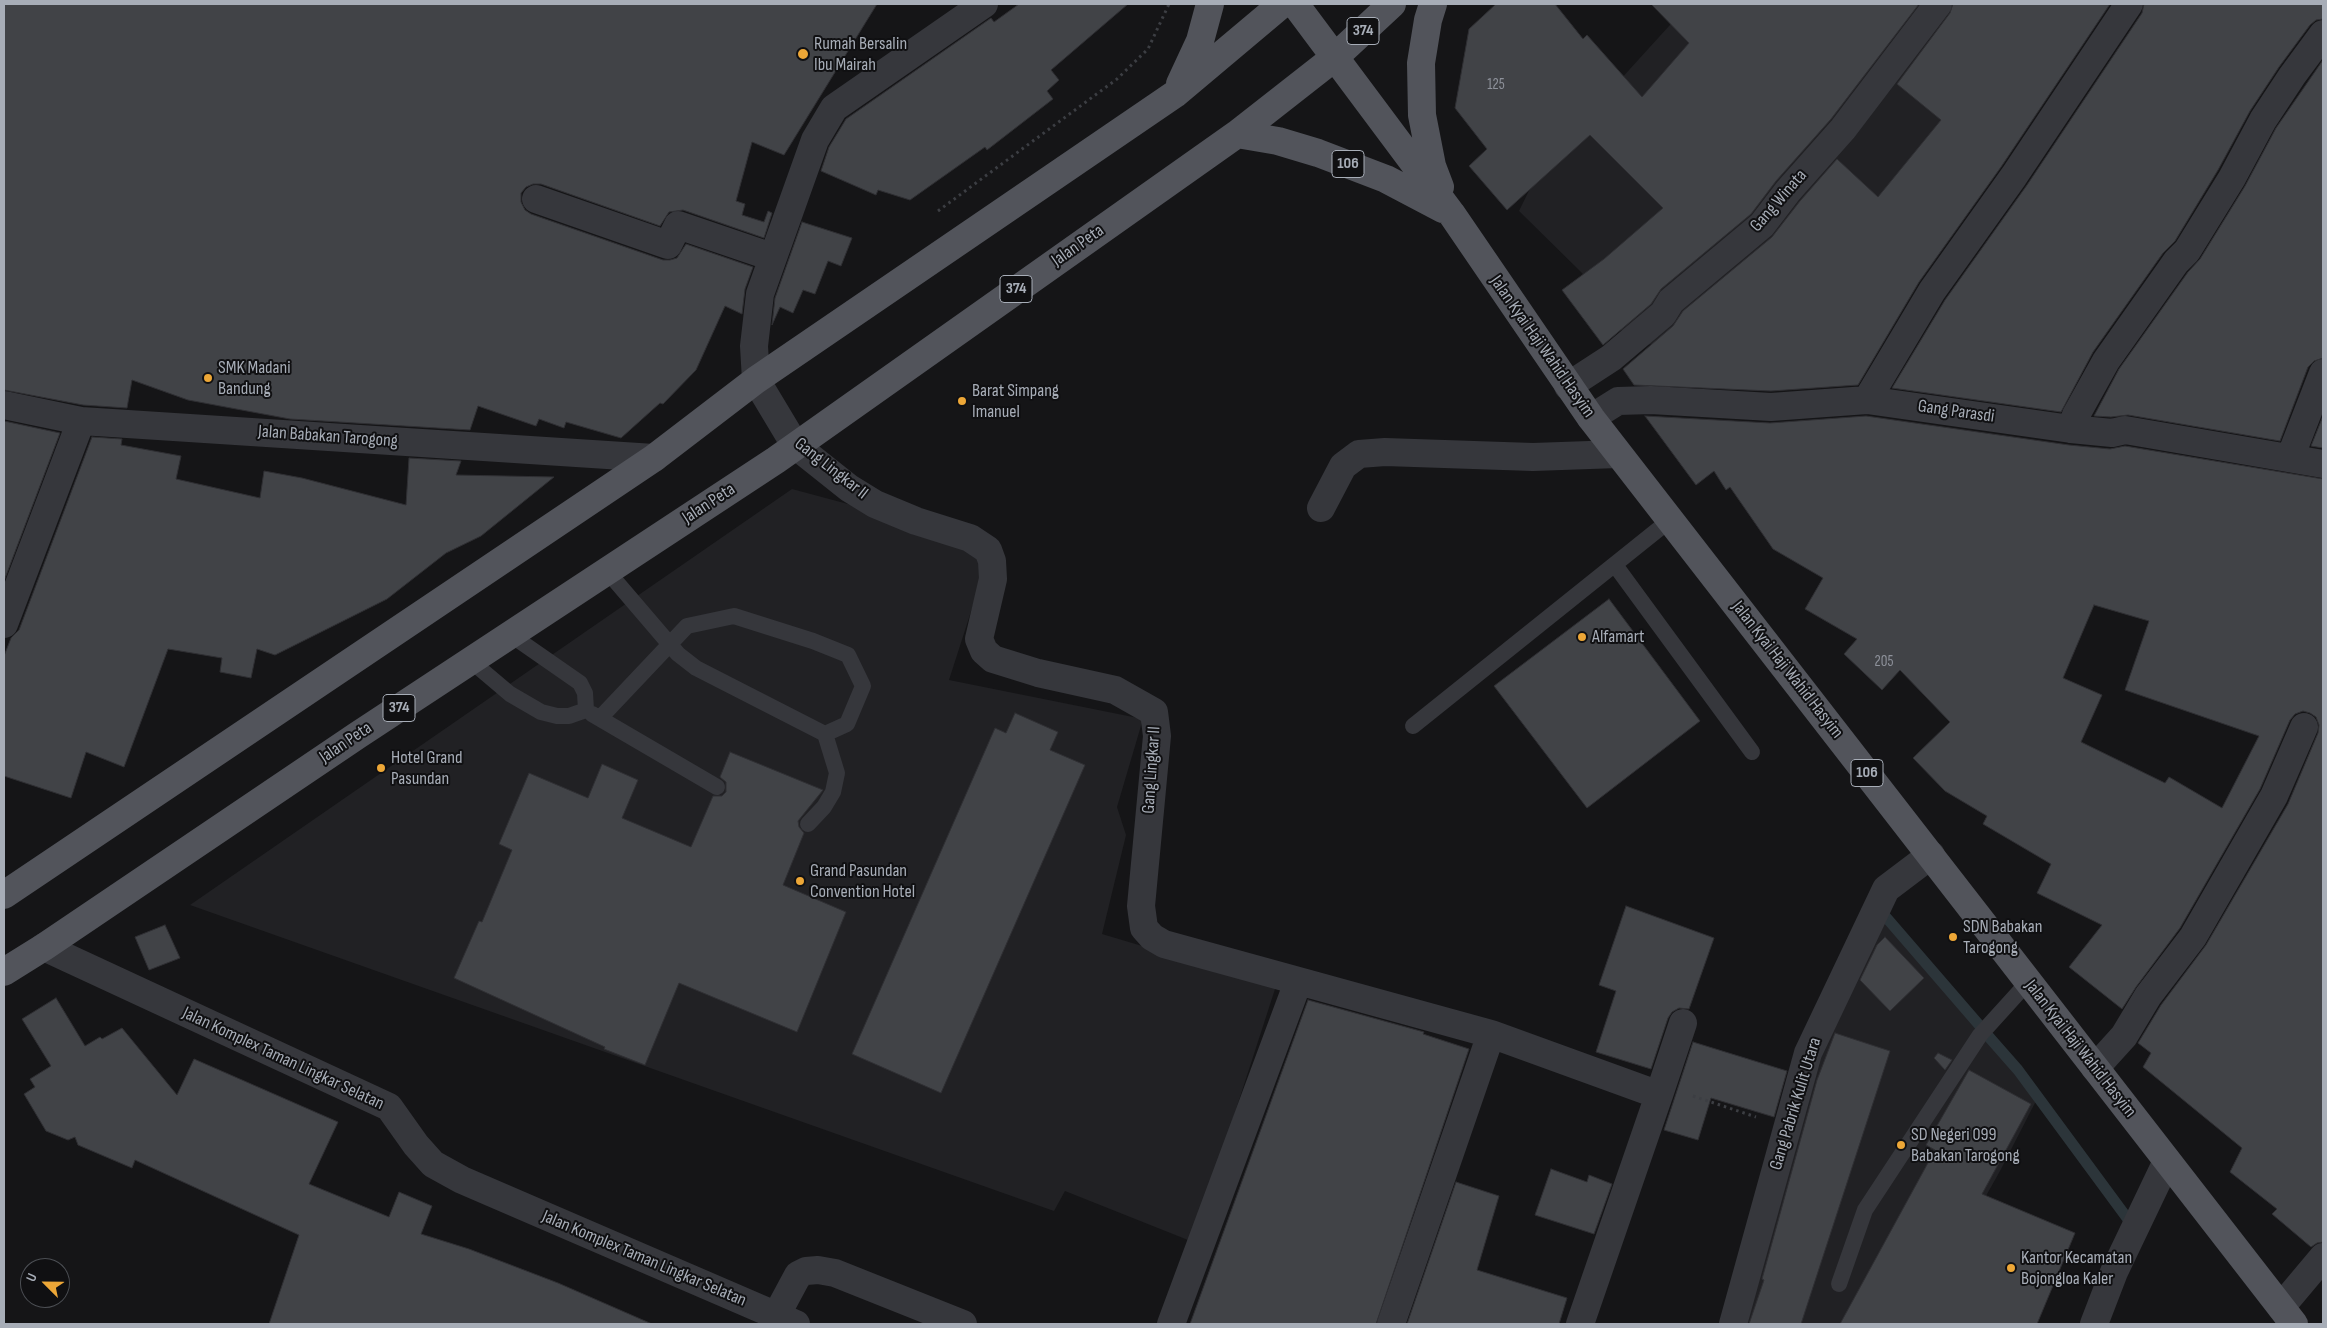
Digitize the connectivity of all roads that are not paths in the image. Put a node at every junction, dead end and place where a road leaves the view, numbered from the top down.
1 (984, 4) edge
2 (1210, 4) edge
3 (1282, 4) edge
4 (1295, 4) edge
5 (1392, 4) edge
6 (1433, 4) edge
7 (1938, 4) edge
8 (2129, 4) edge
9 (2323, 34) edge
10 (1334, 58) junction
11 (1175, 94) junction
12 (1237, 134) junction
13 (536, 199) dead end
14 (1451, 214) junction
15 (772, 257) junction
16 (2323, 373) edge
17 (756, 380) junction
18 (1568, 386) junction
19 (1867, 400) junction
20 (4, 405) edge
21 (1591, 418) junction
22 (81, 421) junction
23 (2072, 428) junction
24 (795, 445) junction
25 (1618, 454) junction
26 (654, 458) junction
27 (2290, 458) junction
28 (2323, 464) edge
29 (1321, 508) dead end
30 (1670, 520) junction
31 (1615, 565) junction
32 (607, 571) junction
33 (4, 624) edge
34 (511, 635) junction
35 (669, 643) junction
36 (471, 661) junction
37 (586, 710) junction
38 (600, 718) junction
39 (1413, 726) dead end
40 (2304, 727) dead end
41 (825, 734) junction
42 (1752, 752) dead end
43 (717, 787) dead end
44 (808, 824) dead end
45 (1930, 854) junction
46 (4, 895) edge
47 (44, 947) junction
48 (4, 972) edge
49 (1298, 982) junction
50 (2028, 982) junction
51 (1683, 1023) dead end
52 (1491, 1034) junction
53 (2095, 1068) junction
54 (1660, 1090) junction
55 (2167, 1161) junction
56 (2323, 1257) edge
57 (1839, 1284) dead end
58 (2288, 1316) edge
59 (786, 1320) edge
60 (953, 1322) edge
61 (1172, 1324) edge
62 (1391, 1324) edge
63 (1580, 1324) edge
64 (1733, 1324) edge
65 (2094, 1324) edge

1 - 15 street
2 - 11 main road
3 - 11 main road
4 - 10 main road, Jalan Kyai Haji Wahid Hasyim
5 - 10 main road, Jalan Peta / 374
6 - 14 main road, 106
7 - 18 street, Gang Winata
8 - 19 street
9 - 23 street
10 - 12 main road, Jalan Peta / 374
10 - 14 main road, Jalan Kyai Haji Wahid Hasyim / 106
11 - 17 main road
12 - 14 main road, 106
12 - 24 main road, Jalan Peta / 374
13 - 15 street
14 - 18 main road, Jalan Kyai Haji Wahid Hasyim / 106
15 - 17 street
16 - 27 street
17 - 24 street, Gang Lingkar II
17 - 26 main road
18 - 21 main road, Jalan Kyai Haji Wahid Hasyim / 106
19 - 21 street, Gang Parasdi
19 - 23 street, Gang Parasdi
20 - 22 street, Jalan Babakan Tarogong
21 - 25 main road, Jalan Kyai Haji Wahid Hasyim / 106
22 - 26 street, Jalan Babakan Tarogong
22 - 33 street
23 - 27 street, Gang Parasdi
24 - 32 main road, Jalan Peta / 374
24 - 49 street, Gang Lingkar II
25 - 29 street
25 - 30 main road, Jalan Kyai Haji Wahid Hasyim / 106
26 - 46 main road
27 - 28 street, Gang Parasdi
30 - 31 lane
30 - 45 main road, Jalan Kyai Haji Wahid Hasyim / 106
31 - 39 lane
31 - 42 lane
32 - 34 main road, Jalan Peta / 374
32 - 35 lane
34 - 36 main road, Jalan Peta / 374
34 - 37 lane
35 - 38 lane
35 - 41 lane
35 - 41 lane
36 - 37 lane
36 - 47 main road, Jalan Peta / 374
37 - 38 lane
38 - 43 lane
40 - 53 street
41 - 44 lane
45 - 50 main road, Jalan Kyai Haji Wahid Hasyim / 106
45 - 64 street, Gang Pabrik Kulit Utara
47 - 48 main road, Jalan Peta / 374
47 - 59 street, Jalan Komplex Taman Lingkar Selatan
49 - 52 street, Gang Lingkar II
49 - 61 street
50 - 53 main road, Jalan Kyai Haji Wahid Hasyim / 106
50 - 57 lane
51 - 54 street
52 - 54 street, Gang Lingkar II
52 - 62 street
53 - 55 main road, Jalan Kyai Haji Wahid Hasyim / 106
54 - 63 street
55 - 58 main road, Jalan Kyai Haji Wahid Hasyim / 106
55 - 65 street
56 - 58 street
59 - 60 street, Jalan Komplex Taman Lingkar Selatan

